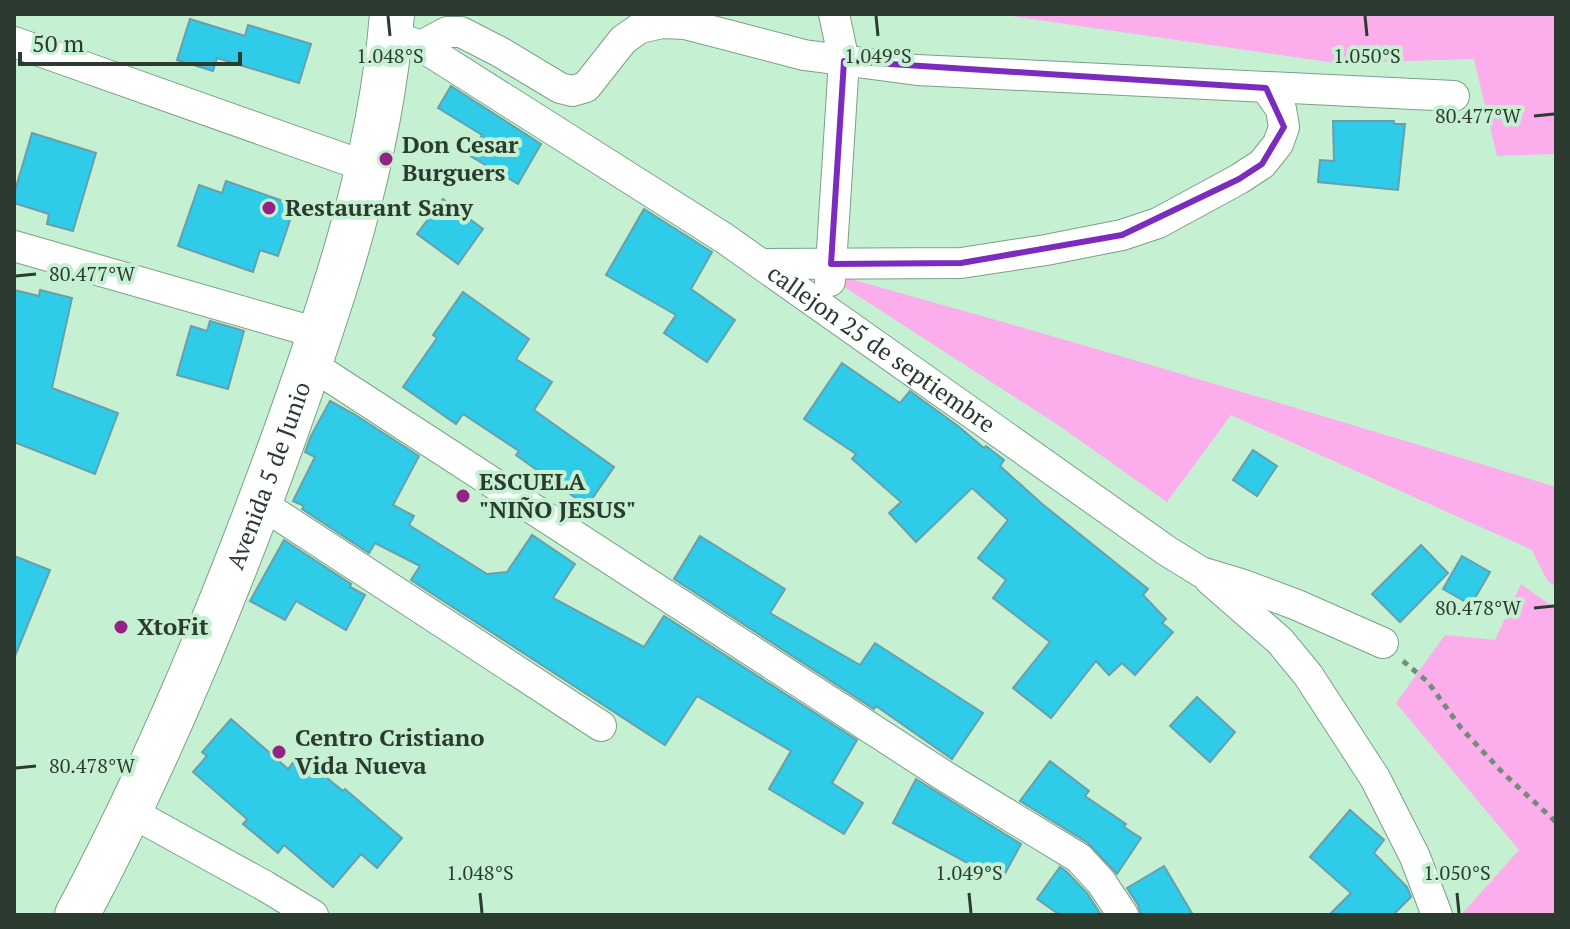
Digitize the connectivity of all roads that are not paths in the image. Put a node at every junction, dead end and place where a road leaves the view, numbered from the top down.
1 (834, 14) edge
2 (401, 32) edge
3 (14, 42) edge
4 (844, 61) junction
5 (1266, 88) junction
6 (1454, 96) dead end
7 (367, 167) junction
8 (14, 246) edge
9 (761, 264) junction
10 (831, 264) junction
11 (828, 311) junction
12 (316, 349) junction
13 (260, 503) junction
14 (1201, 572) junction
15 (1383, 643) road end
16 (601, 726) dead end
17 (129, 811) junction
18 (77, 915) edge
19 (313, 915) edge
20 (1123, 915) edge
21 (1437, 915) edge

1 - 4 street
2 - 4 street
2 - 7 street, Avenida 5 de Junio
2 - 9 street, callejon 25 de septiembre
3 - 7 street
4 - 5 street
4 - 10 street
5 - 6 street
5 - 10 street
7 - 12 street, Avenida 5 de Junio
8 - 12 street
9 - 10 street
9 - 11 street, callejon 25 de septiembre
10 - 11 street
11 - 14 street, callejon 25 de septiembre
12 - 13 street, Avenida 5 de Junio
12 - 20 street
13 - 16 street
13 - 17 street, Avenida 5 de Junio
14 - 15 street, callejon 25 de septiembre
14 - 21 street
17 - 18 street, Avenida 5 de Junio
17 - 19 street

